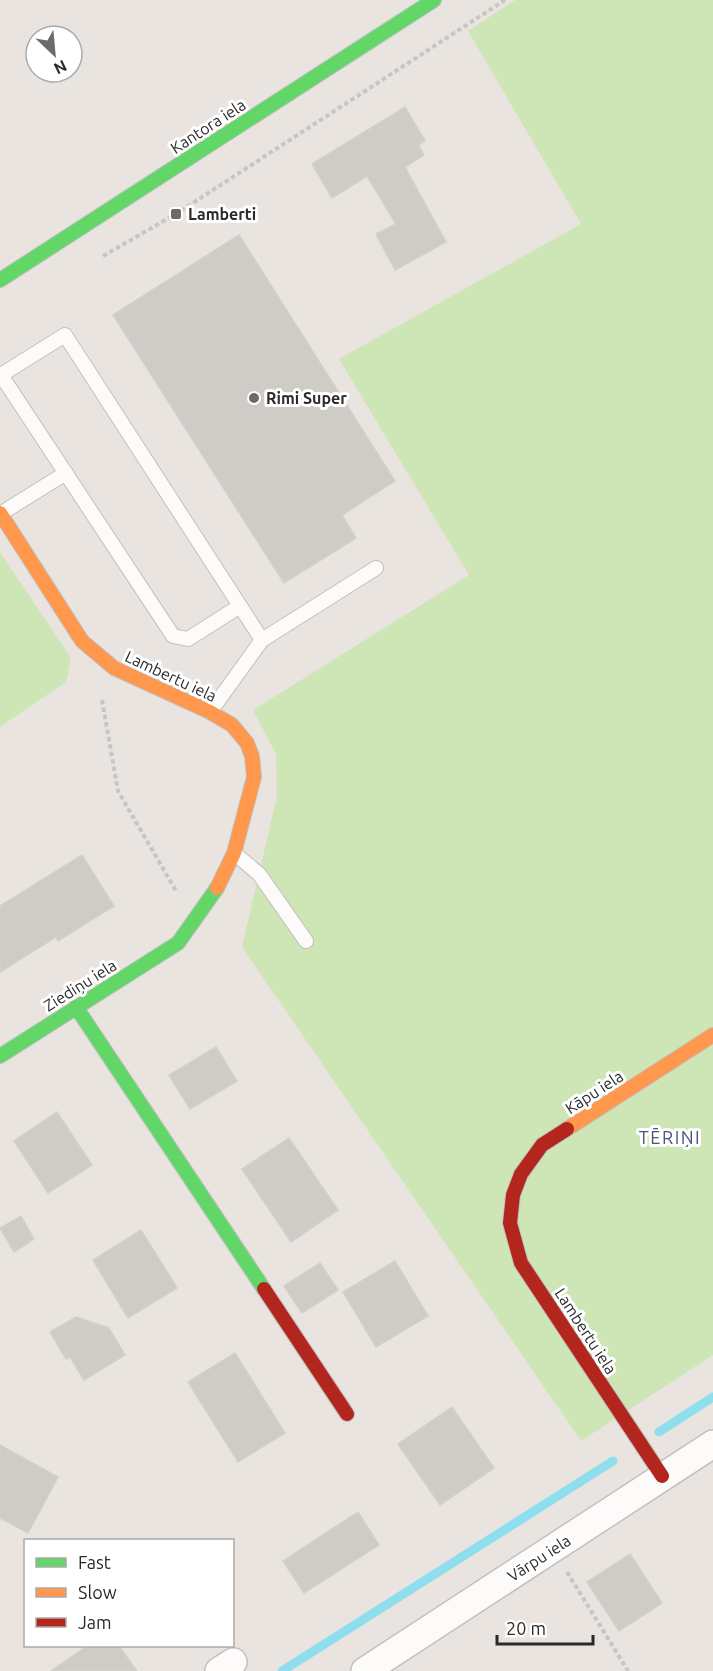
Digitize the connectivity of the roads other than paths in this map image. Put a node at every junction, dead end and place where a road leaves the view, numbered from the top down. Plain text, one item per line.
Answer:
1 (434, 0) edge
2 (0, 280) edge
3 (66, 473) junction
4 (0, 514) edge
5 (376, 568) dead end
6 (240, 606) junction
7 (262, 640) junction
8 (210, 712) junction
9 (234, 854) junction
10 (306, 941) dead end
11 (177, 943) joint
12 (76, 1007) junction
13 (713, 1035) edge
14 (0, 1056) edge
15 (513, 1195) joint
16 (347, 1414) dead end
17 (713, 1444) edge
18 (662, 1476) junction
19 (365, 1671) edge

1 - 2 street, Kantora iela
3 - 4 lane
3 - 6 lane
3 - 6 lane
4 - 8 street, Lambertu iela
5 - 7 lane
6 - 7 lane
7 - 8 lane
8 - 9 street, Lambertu iela
9 - 10 lane
9 - 11 street, Lambertu iela
11 - 12 street, Ziediņu iela
12 - 14 street, Ziediņu iela
12 - 16 street
13 - 15 street, Kāpu iela
15 - 18 street, Lambertu iela
17 - 18 street, Vārpu iela
18 - 19 street, Vārpu iela

